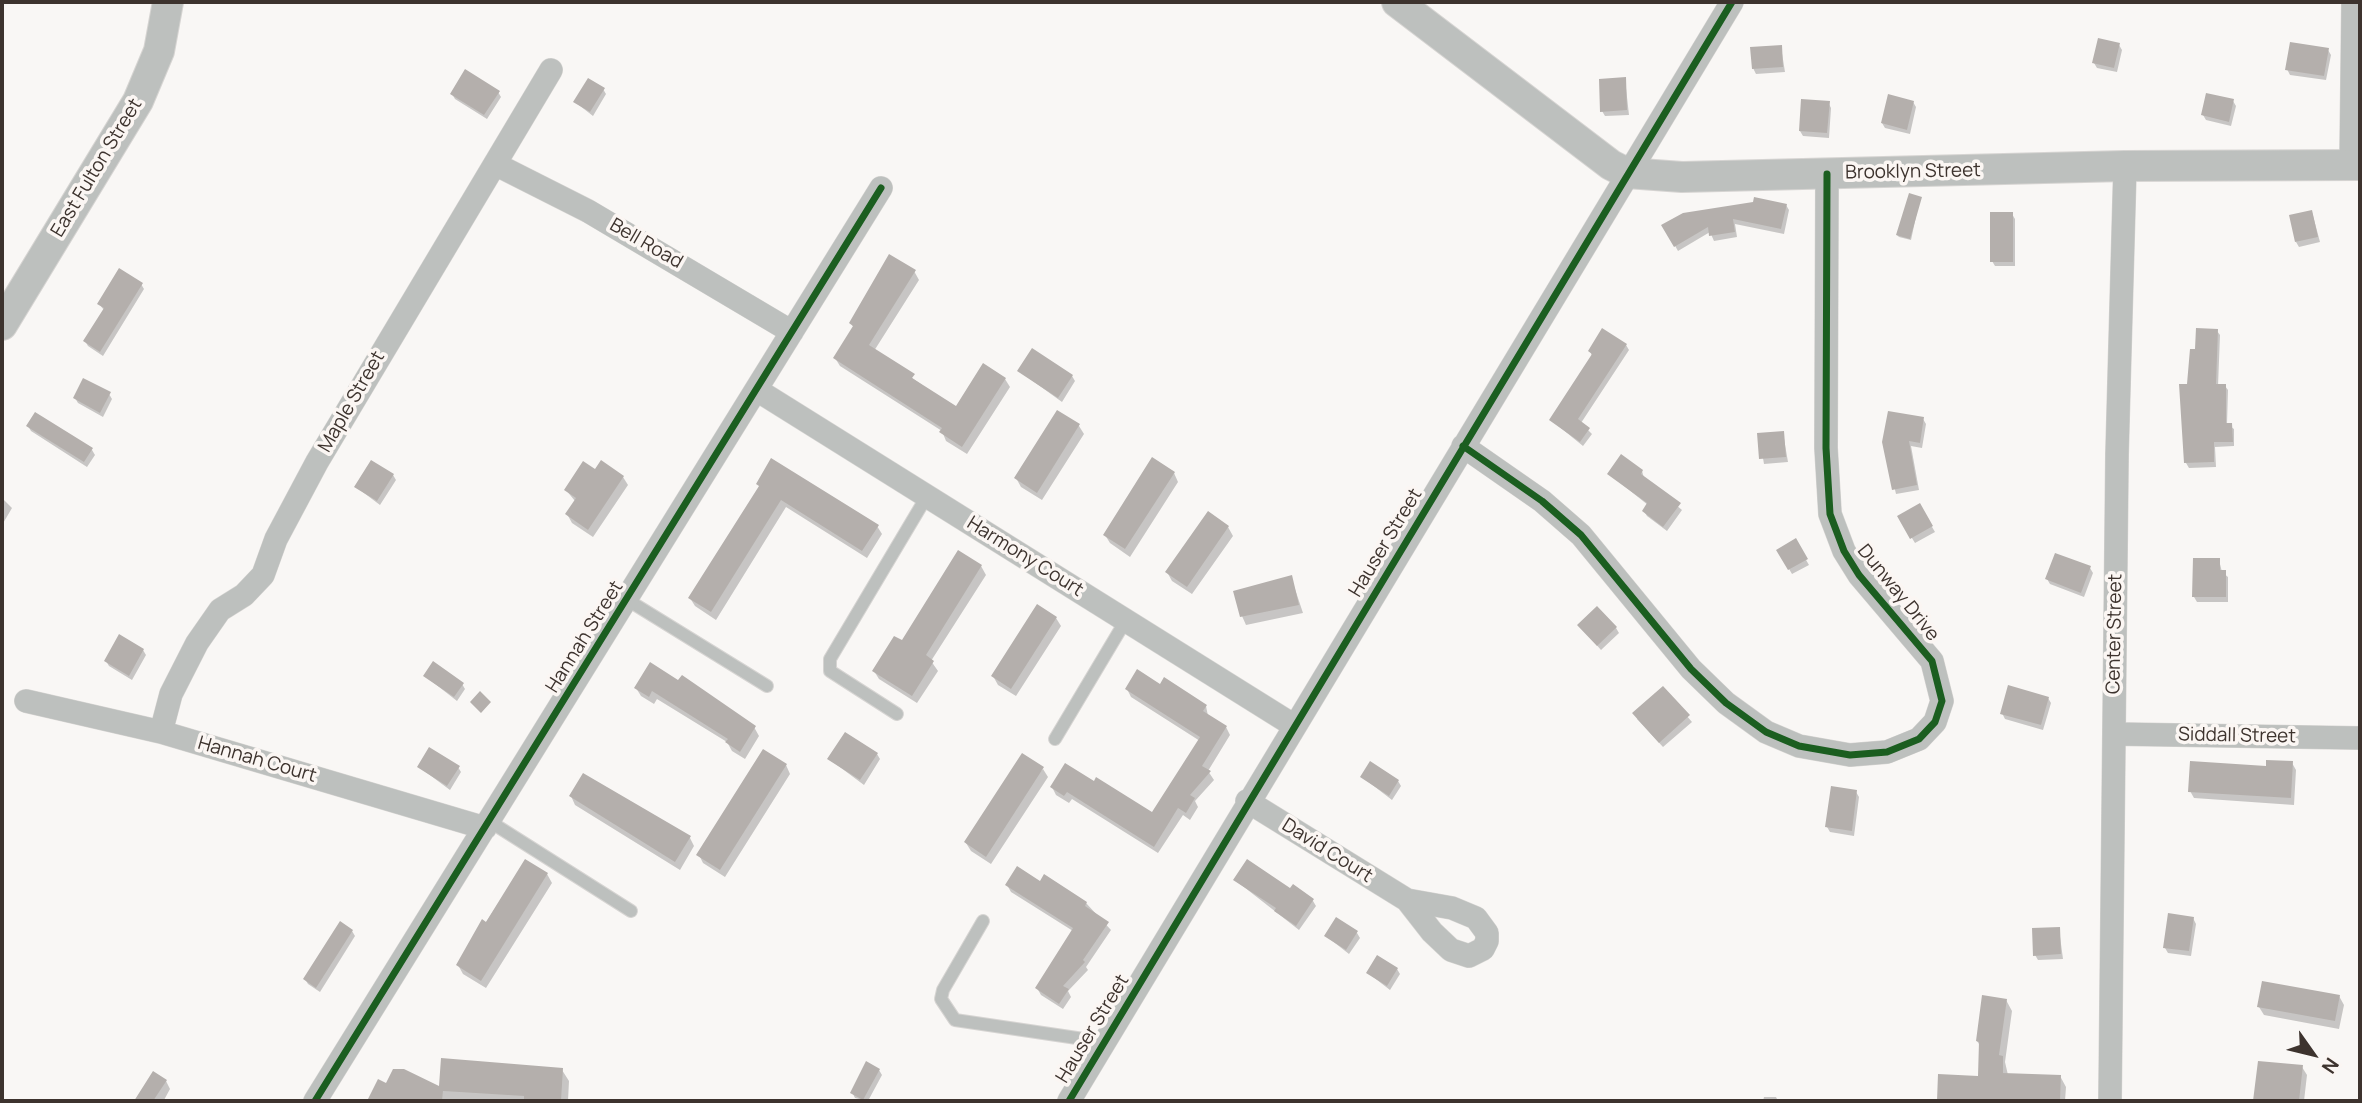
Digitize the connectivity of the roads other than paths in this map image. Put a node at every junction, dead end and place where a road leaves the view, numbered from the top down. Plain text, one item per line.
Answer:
1 (168, 2) edge
2 (1397, 2) edge
3 (1732, 2) edge
4 (2353, 2) edge
5 (551, 70) dead end
6 (495, 163) junction
7 (2356, 165) edge
8 (2125, 166) junction
9 (1627, 173) junction
10 (1827, 174) junction
11 (881, 188) dead end
12 (2, 325) edge
13 (792, 332) junction
14 (757, 390) junction
15 (1463, 446) junction
16 (927, 496) junction
17 (626, 599) junction
18 (1126, 620) junction
19 (767, 686) dead end
20 (26, 701) dead end
21 (897, 714) dead end
22 (1293, 725) junction
23 (162, 732) junction
24 (2114, 734) junction
25 (2360, 738) edge
26 (1055, 739) dead end
27 (1247, 801) junction
28 (487, 824) junction
29 (1407, 900) dead end
30 (631, 911) dead end
31 (983, 921) dead end
32 (1104, 1042) junction
33 (315, 1101) edge
34 (1069, 1101) edge
35 (2110, 1101) edge

1 - 12 street, East Fulton Street
2 - 9 street, Brooklyn Street
3 - 9 street, Hauser Street
4 - 7 street
5 - 6 street, Maple Street
6 - 13 street, Bell Road
6 - 23 street, Maple Street
7 - 8 street, Brooklyn Street
8 - 10 street, Brooklyn Street
8 - 24 street, Center Street
9 - 10 street, Brooklyn Street
9 - 15 street, Hauser Street
10 - 15 street, Dunway Drive
11 - 13 street, Hannah Street
13 - 14 street, Hannah Street
14 - 16 street, Harmony Court
14 - 17 street, Hannah Street
15 - 22 street, Hauser Street
16 - 18 street, Harmony Court
16 - 21 lane
17 - 19 lane
17 - 28 street, Hannah Street
18 - 22 street, Harmony Court
18 - 26 lane
20 - 23 street, Hannah Court
22 - 27 street, Hauser Street
23 - 28 street, Hannah Court
24 - 25 street, Siddall Street
24 - 35 street, Center Street
27 - 29 street, David Court
27 - 32 street, Hauser Street
28 - 30 lane
28 - 33 street, Hannah Street
31 - 32 lane
32 - 34 street, Hauser Street

